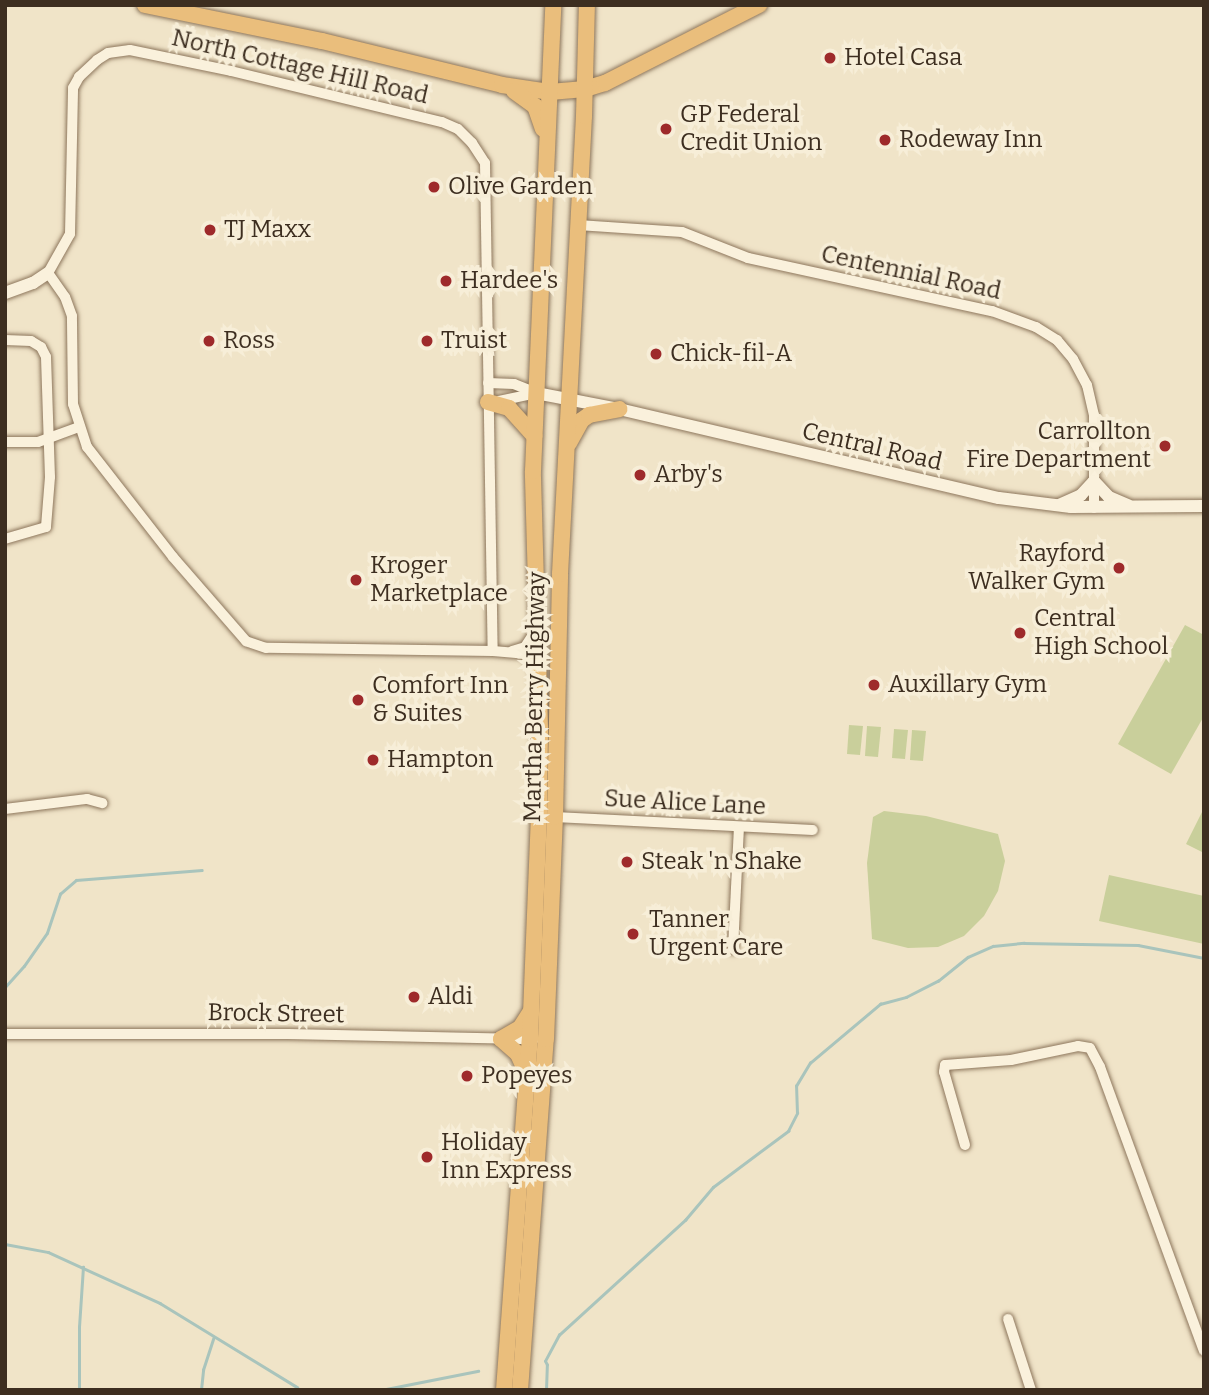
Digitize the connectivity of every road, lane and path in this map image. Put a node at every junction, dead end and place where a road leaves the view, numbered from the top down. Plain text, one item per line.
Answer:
1 (145, 5) edge
2 (553, 5) edge
3 (587, 5) edge
4 (759, 5) edge
5 (502, 85) junction
6 (585, 89) junction
7 (550, 92) junction
8 (547, 142) junction
9 (579, 225) junction
10 (48, 273) junction
11 (5, 293) edge
12 (5, 340) edge
13 (488, 383) junction
14 (536, 393) junction
15 (569, 397) junction
16 (488, 402) junction
17 (619, 409) junction
18 (79, 427) junction
19 (534, 436) junction
20 (50, 438) junction
21 (5, 442) edge
22 (567, 449) junction
23 (1094, 481) junction
24 (1059, 506) junction
25 (1204, 506) edge
26 (1133, 507) junction
27 (1094, 508) junction
28 (5, 539) edge
29 (537, 628) junction
30 (493, 651) junction
31 (512, 651) junction
32 (538, 676) junction
33 (102, 803) dead end
34 (5, 810) edge
35 (547, 816) junction
36 (739, 827) junction
37 (813, 830) dead end
38 (733, 949) dead end
39 (531, 1010) junction
40 (5, 1034) edge
41 (500, 1039) junction
42 (538, 1039) junction
43 (528, 1078) junction
44 (965, 1145) dead end
45 (1008, 1319) dead end
46 (1204, 1351) edge
47 (504, 1390) edge
48 (520, 1390) edge
49 (1031, 1390) edge

1 - 5 highway
2 - 7 highway, Martha Berry Highway
3 - 6 highway, Martha Berry Highway
4 - 6 highway
5 - 7 highway
5 - 8 highway
6 - 7 highway
6 - 9 highway, Martha Berry Highway
7 - 8 highway, Martha Berry Highway
8 - 14 highway, Martha Berry Highway
9 - 15 highway, Martha Berry Highway
9 - 23 street, Centennial Road
10 - 11 street
10 - 13 street, North Cottage Hill Road
10 - 18 street
12 - 20 street
13 - 14 street, Central Road
13 - 16 street, North Cottage Hill Road
14 - 15 street, Central Road
14 - 16 street, Central Road
14 - 19 highway, Martha Berry Highway
15 - 17 street, Central Road
15 - 22 highway, Martha Berry Highway
16 - 19 highway
16 - 30 street, North Cottage Hill Road
17 - 22 highway
17 - 24 street, Central Road
18 - 20 street
18 - 30 street
19 - 29 highway, Martha Berry Highway
20 - 21 street
20 - 28 street
22 - 35 highway, Martha Berry Highway
23 - 24 street
23 - 26 street
23 - 27 street, Centennial Road
24 - 27 street, Central Road
25 - 26 street, Central Road
26 - 27 street, Central Road
29 - 31 street
29 - 32 highway, Martha Berry Highway
30 - 31 street
31 - 32 street
32 - 35 highway, Martha Berry Highway
33 - 34 street
35 - 36 street, Sue Alice Lane
35 - 39 highway, Martha Berry Highway
35 - 42 highway, Martha Berry Highway
36 - 37 street, Sue Alice Lane
36 - 38 street
39 - 41 highway
39 - 42 highway, Martha Berry Highway
40 - 41 street, Brock Street
41 - 42 street, Brock Street
41 - 43 highway
42 - 43 highway, Martha Berry Highway
42 - 48 highway, Martha Berry Highway
43 - 47 highway, Martha Berry Highway
44 - 46 street
45 - 49 street

